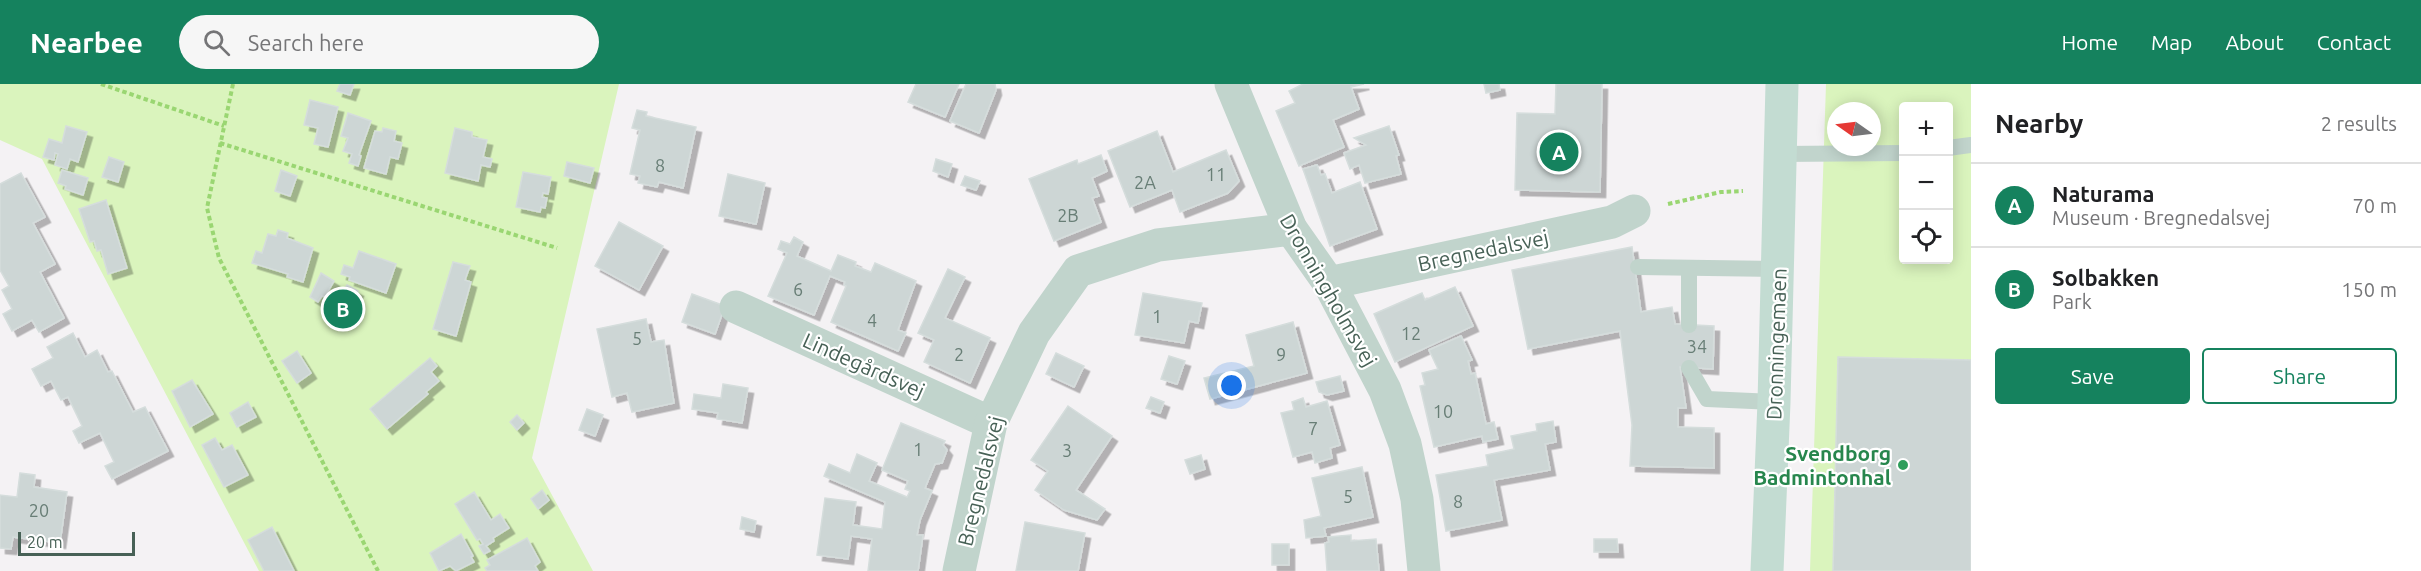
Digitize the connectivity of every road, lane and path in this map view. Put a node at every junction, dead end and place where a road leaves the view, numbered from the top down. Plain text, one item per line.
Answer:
1 (101, 84) edge
2 (233, 84) edge
3 (1231, 84) edge
4 (1782, 84) edge
5 (224, 126) junction
6 (220, 143) junction
7 (1971, 146) edge
8 (1953, 148) edge
9 (1899, 153) edge
10 (1781, 154) junction
11 (1780, 191) junction
12 (1635, 211) joint
13 (1291, 229) junction
14 (557, 248) dead end
15 (1638, 267) dead end
16 (1689, 268) junction
17 (1778, 269) junction
18 (1329, 283) junction
19 (736, 307) dead end
20 (1689, 325) dead end
21 (1689, 368) dead end
22 (1774, 402) junction
23 (991, 423) junction
24 (378, 571) edge
25 (959, 571) edge
26 (1424, 571) edge
27 (1767, 571) edge

1 - 5 path
2 - 5 path
3 - 13 street, Dronningholmsvej
4 - 10 street, Dronningemaen
5 - 6 path
6 - 14 path
6 - 24 path
7 - 8 lane
9 - 10 lane
10 - 11 street, Dronningemaen
11 - 12 path
11 - 17 street, Dronningemaen
12 - 18 street, Bregnedalsvej
13 - 18 street, Dronningholmsvej
13 - 23 street, Bregnedalsvej
15 - 16 lane
16 - 17 lane
16 - 20 lane
17 - 22 street, Dronningemaen
18 - 26 street, Dronningholmsvej
19 - 23 street, Lindegårdsvej
21 - 22 lane
22 - 27 street, Dronningemaen
23 - 25 street, Bregnedalsvej

